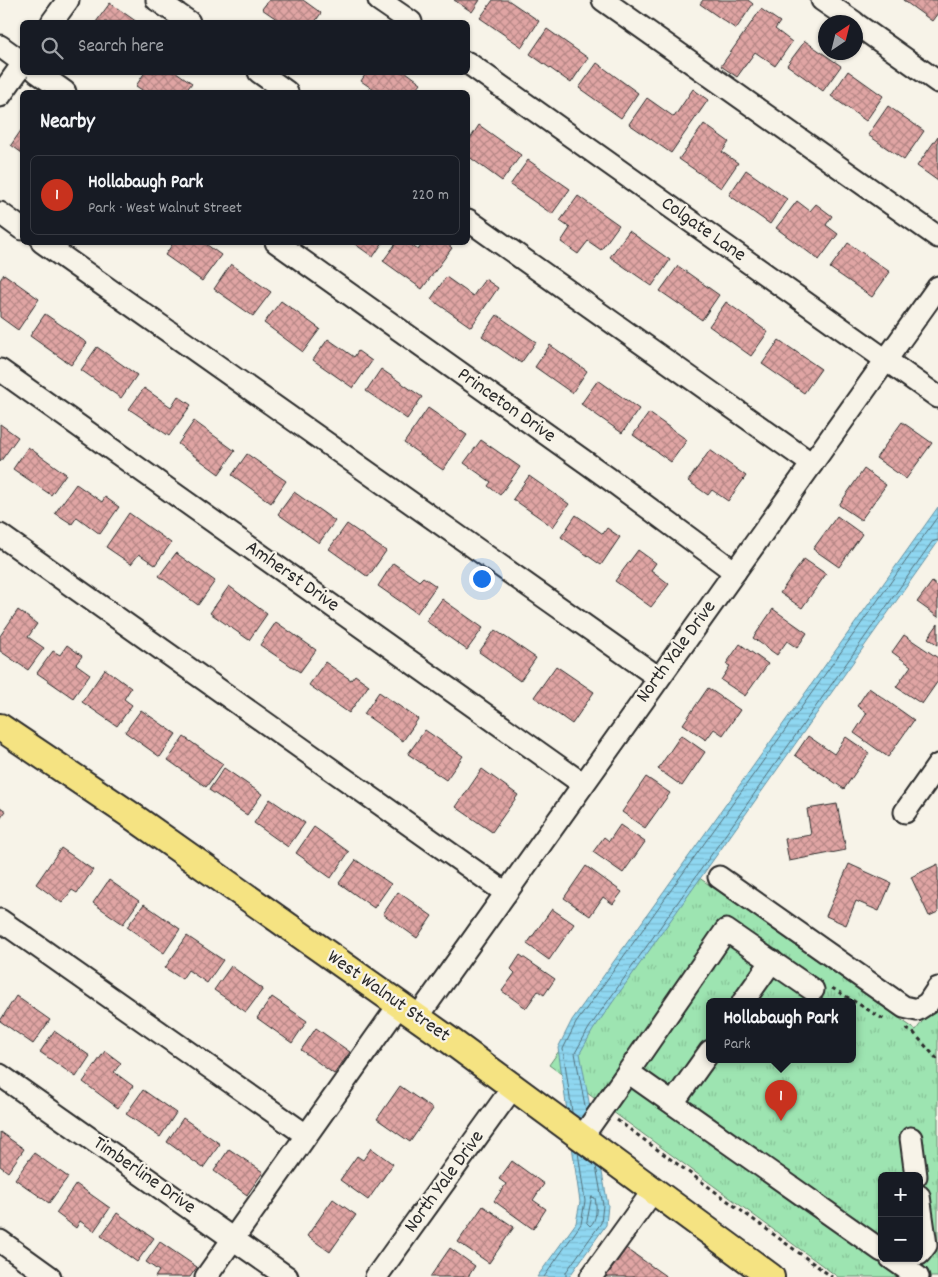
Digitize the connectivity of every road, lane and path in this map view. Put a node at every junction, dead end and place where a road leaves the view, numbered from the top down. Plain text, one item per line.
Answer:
1 (68, 0) edge
2 (157, 0) edge
3 (380, 0) edge
4 (603, 0) edge
5 (822, 0) edge
6 (844, 15) edge
7 (53, 20) edge
8 (186, 20) edge
9 (408, 20) edge
10 (863, 29) edge
11 (0, 46) edge
12 (20, 62) edge
13 (470, 64) edge
14 (20, 67) edge
15 (41, 75) edge
16 (263, 75) edge
17 (938, 82) edge
18 (62, 90) edge
19 (285, 90) edge
20 (0, 96) edge
21 (0, 213) edge
22 (470, 221) edge
23 (20, 228) edge
24 (938, 237) edge
25 (46, 245) edge
26 (280, 245) edge
27 (938, 287) edge
28 (886, 360) junction
29 (0, 370) edge
30 (938, 397) edge
31 (812, 464) junction
32 (0, 535) edge
33 (735, 572) junction
34 (659, 678) junction
35 (0, 727) edge
36 (938, 765) edge
37 (583, 784) junction
38 (905, 812) dead end
39 (719, 877) dead end
40 (506, 893) junction
41 (0, 920) edge
42 (772, 961) junction
43 (819, 987) joint
44 (938, 988) edge
45 (746, 998) edge
46 (841, 998) edge
47 (856, 1005) edge
48 (408, 1011) junction
49 (890, 1022) dead end
50 (898, 1026) dead end
51 (706, 1057) edge
52 (938, 1060) edge
53 (628, 1072) junction
54 (0, 1075) edge
55 (513, 1087) junction
56 (673, 1103) junction
57 (602, 1108) junction
58 (306, 1135) junction
59 (582, 1137) junction
60 (911, 1138) dead end
61 (915, 1172) edge
62 (654, 1191) junction
63 (922, 1217) edge
64 (233, 1239) junction
65 (0, 1241) edge
66 (878, 1248) edge
67 (910, 1263) edge
68 (50, 1277) edge
69 (206, 1277) edge
70 (287, 1277) edge
71 (376, 1277) edge
72 (591, 1277) edge
73 (771, 1277) edge
74 (832, 1277) edge

1 - 7 street
2 - 8 street
3 - 9 street
4 - 24 street
5 - 6 street
10 - 17 street
11 - 12 street
13 - 28 street, Colgate Lane
14 - 20 street
15 - 18 street
16 - 19 street
21 - 23 street
22 - 31 street
25 - 34 street
26 - 33 street, Princeton Drive
27 - 28 street, North Yale Drive
28 - 30 street, Colgate Lane
28 - 31 street, North Yale Drive
29 - 37 street, Amherst Drive
31 - 33 street, North Yale Drive
32 - 40 street
33 - 34 street, North Yale Drive
34 - 37 street, North Yale Drive
35 - 48 main road, West Walnut Street
36 - 38 street
37 - 40 street, North Yale Drive
39 - 44 street
40 - 48 street, North Yale Drive
41 - 58 street
42 - 43 street
42 - 45 street
42 - 53 street
43 - 46 path
47 - 49 path
48 - 55 main road, West Walnut Street
48 - 58 street, North Yale Drive
50 - 52 path
51 - 56 street
53 - 56 street
53 - 57 street
54 - 64 street, Timberline Drive
55 - 59 main road, West Walnut Street
55 - 71 street, North Yale Drive
56 - 66 street
57 - 59 street
57 - 74 path
58 - 64 street, North Yale Drive
59 - 62 main road, West Walnut Street
60 - 61 street
62 - 72 street
62 - 73 main road, West Walnut Street
63 - 67 street
64 - 69 street, North Yale Drive
64 - 70 street, Timberline Drive
65 - 68 street

